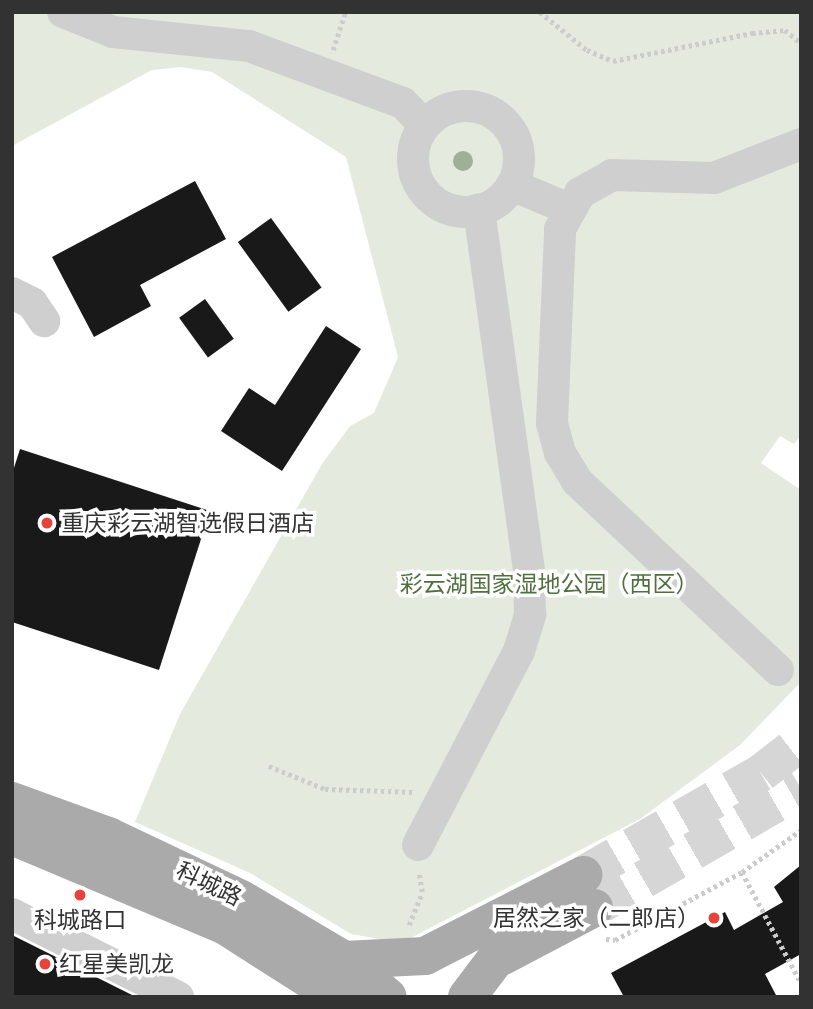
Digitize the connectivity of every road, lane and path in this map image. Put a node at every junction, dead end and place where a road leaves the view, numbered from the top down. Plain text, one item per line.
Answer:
1 (63, 12) edge
2 (345, 12) edge
3 (540, 12) edge
4 (801, 43) edge
5 (325, 74) junction
6 (424, 125) junction
7 (801, 144) edge
8 (512, 185) junction
9 (567, 208) junction
10 (479, 209) junction
11 (12, 293) edge
12 (44, 321) dead end
13 (778, 670) dead end
14 (270, 766) dead end
15 (420, 783) dead end
16 (12, 801) edge
17 (801, 830) edge
18 (12, 836) edge
19 (418, 845) joint
20 (742, 872) junction
21 (593, 907) junction
22 (12, 914) edge
23 (415, 935) dead end
24 (801, 982) edge
25 (324, 983) edge
26 (178, 997) edge
27 (388, 997) edge
28 (467, 997) edge

1 - 5 lane
2 - 5 path
3 - 4 path
5 - 6 lane
6 - 8 lane
6 - 10 lane
7 - 9 lane
8 - 9 lane
8 - 10 lane
9 - 13 lane
10 - 19 lane
11 - 12 lane
14 - 15 path
16 - 25 main road, 科城路
17 - 20 path
18 - 25 main road, 科城路
19 - 23 path
20 - 21 path
20 - 24 path
21 - 25 main road
21 - 28 main road
22 - 26 lane
25 - 27 main road, 科城路

